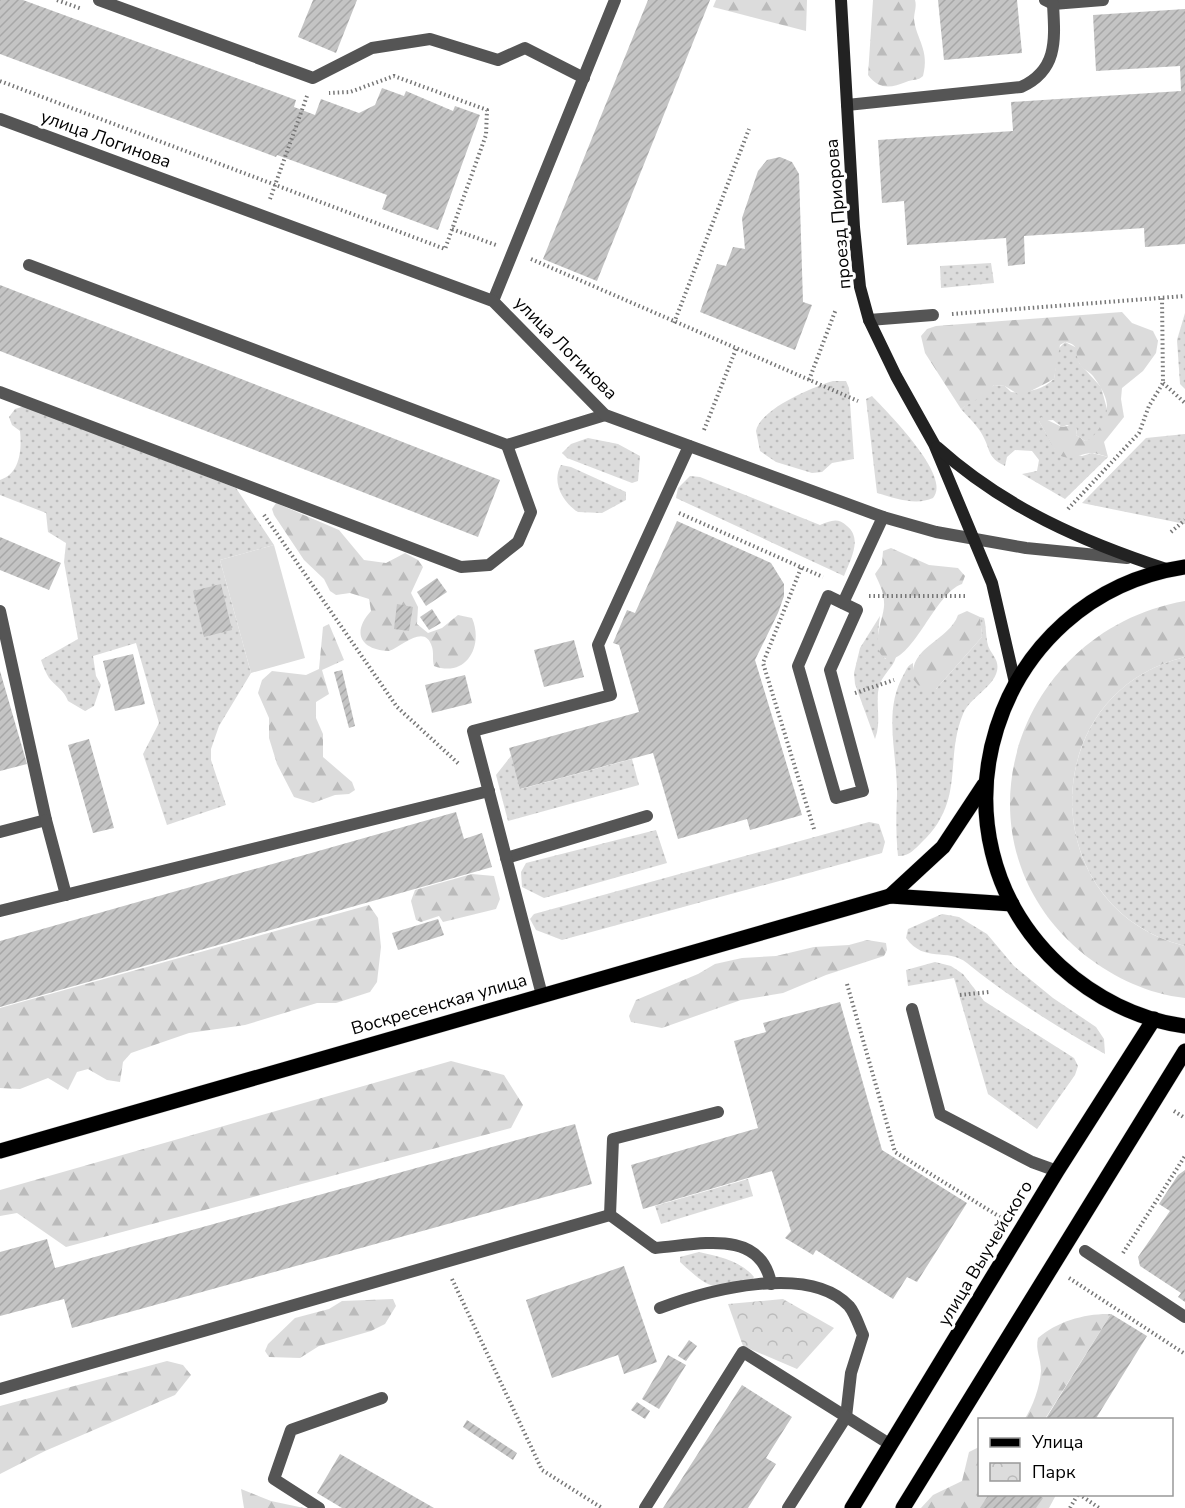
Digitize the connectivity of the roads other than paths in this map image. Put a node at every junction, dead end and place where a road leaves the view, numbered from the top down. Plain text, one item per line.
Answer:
1 (99, 0) edge
2 (615, 0) edge
3 (841, 0) edge
4 (1103, 0) edge
5 (1049, 2) edge
6 (584, 78) junction
7 (847, 105) junction
8 (0, 119) edge
9 (29, 265) dead end
10 (493, 301) junction
11 (933, 315) road end
12 (869, 320) junction
13 (0, 392) edge
14 (605, 415) junction
15 (934, 444) junction
16 (507, 445) junction
17 (693, 447) junction
18 (883, 517) junction
19 (976, 541) junction
20 (1134, 558) junction
21 (1185, 567) edge
22 (1169, 570) junction
23 (843, 603) junction
24 (0, 611) edge
25 (1015, 683) junction
26 (986, 782) junction
27 (489, 791) junction
28 (647, 816) dead end
29 (46, 820) junction
30 (0, 832) edge
31 (506, 858) junction
32 (66, 895) junction
33 (890, 896) junction
34 (1012, 904) junction
35 (0, 911) edge
36 (542, 995) junction
37 (912, 1009) dead end
38 (1154, 1019) junction
39 (1185, 1026) edge
40 (1185, 1052) edge
41 (718, 1112) dead end
42 (0, 1151) edge
43 (1057, 1171) junction
44 (610, 1215) junction
45 (1085, 1251) dead end
46 (771, 1284) junction
47 (660, 1308) dead end
48 (1185, 1317) edge
49 (0, 1389) edge
50 (382, 1398) dead end
51 (846, 1417) junction
52 (891, 1445) junction
53 (319, 1508) edge
54 (645, 1508) edge
55 (788, 1508) edge
56 (852, 1508) edge
57 (903, 1508) edge

1 - 6 street
2 - 6 street
3 - 7 street, проезд Приорова
4 - 5 street
5 - 7 street
6 - 10 street
7 - 12 street, проезд Приорова
8 - 10 street, улица Логинова
9 - 16 street
10 - 14 street, улица Логинова
11 - 12 street
12 - 15 street, проезд Приорова
13 - 16 street
14 - 16 street
14 - 17 street, улица Логинова
15 - 19 street
15 - 20 street
17 - 18 street, улица Логинова
17 - 27 street
18 - 19 street, улица Логинова
18 - 23 street
19 - 20 street, улица Логинова
19 - 25 street
20 - 22 street
21 - 22 main road
22 - 25 main road
23 - 23 street
24 - 29 street
25 - 26 main road
26 - 33 main road, Воскресенская улица
26 - 34 main road
27 - 31 street
27 - 32 street
28 - 31 street
29 - 30 street
29 - 32 street
31 - 36 street
32 - 35 street
33 - 34 main road, Воскресенская улица
33 - 36 main road, Воскресенская улица
34 - 38 main road
36 - 42 main road, Воскресенская улица
37 - 43 street
38 - 39 main road
38 - 43 main road, улица Выучейского
40 - 57 main road
41 - 44 street
43 - 52 main road, улица Выучейского
44 - 46 street
44 - 49 street
45 - 48 street
46 - 47 street
46 - 51 street
50 - 53 street
51 - 52 street
51 - 54 street
51 - 55 street
52 - 56 main road, улица Выучейского

